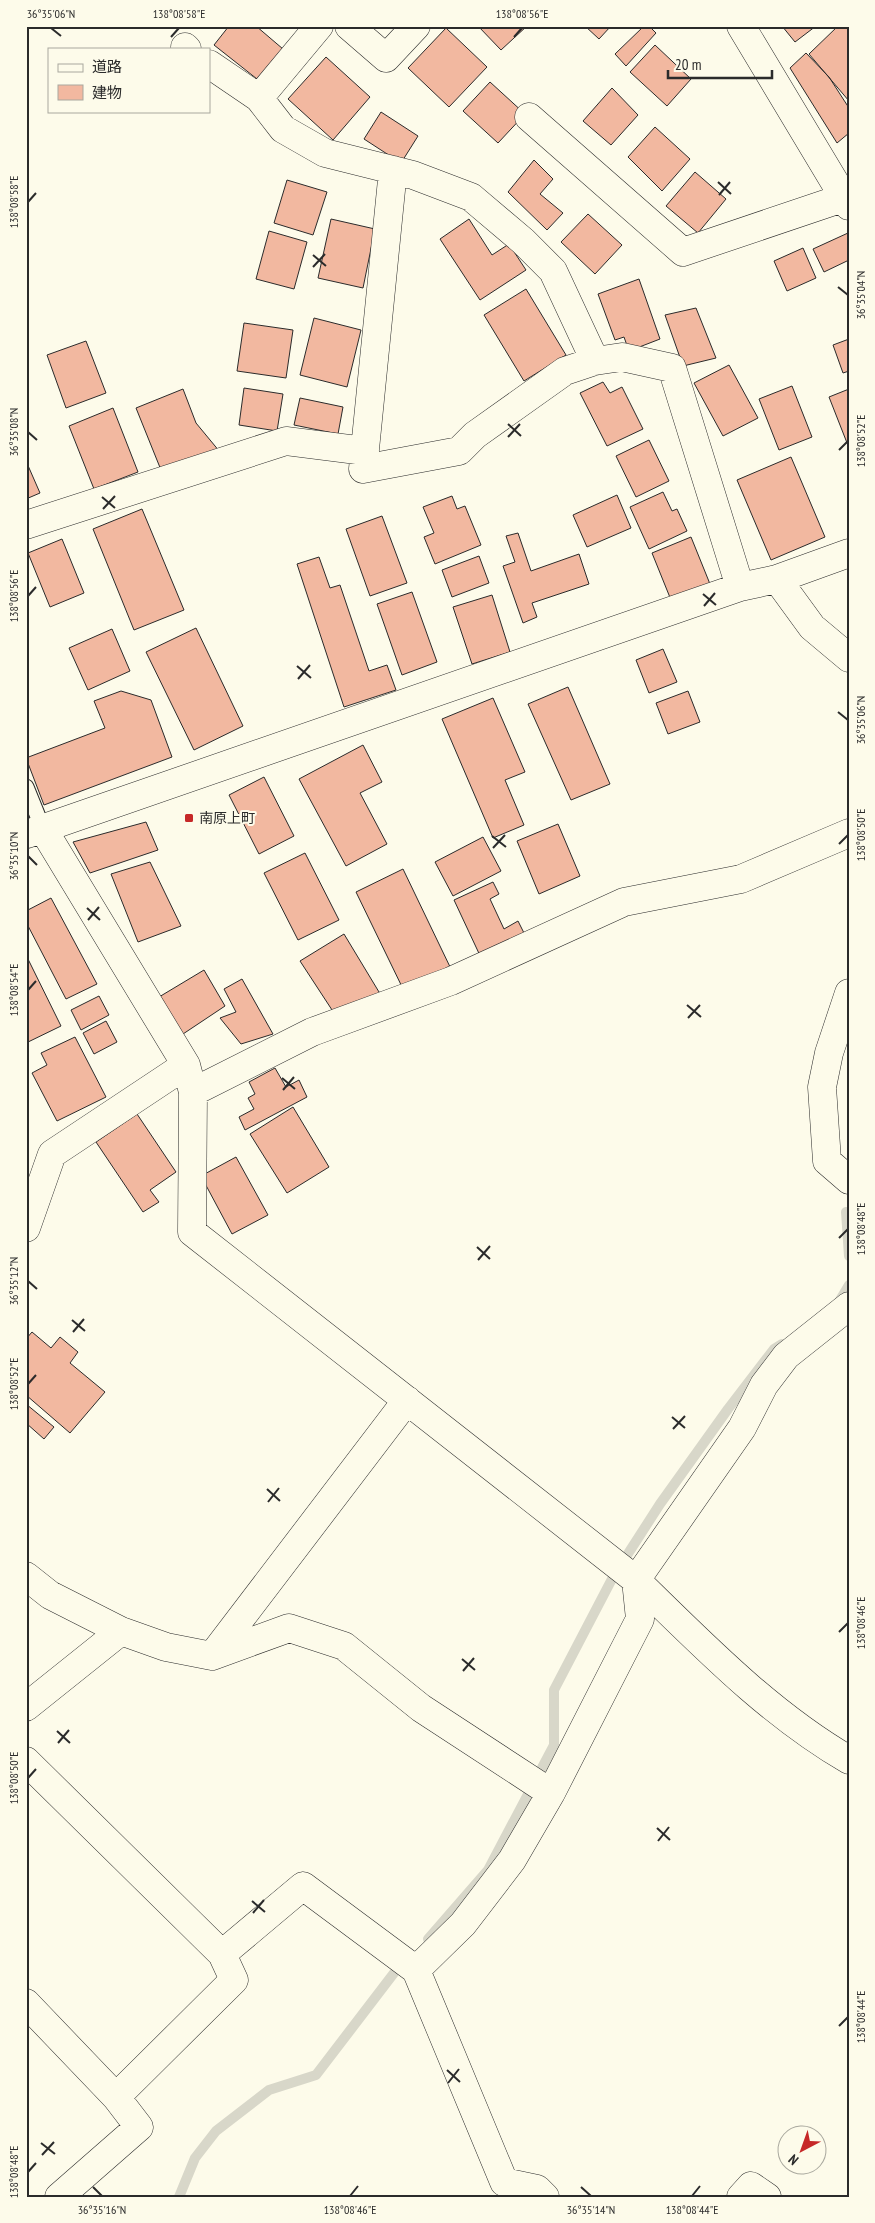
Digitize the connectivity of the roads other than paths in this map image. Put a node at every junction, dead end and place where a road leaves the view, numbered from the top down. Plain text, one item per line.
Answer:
1 (319, 26) edge
2 (349, 26) edge
3 (416, 26) edge
4 (741, 26) edge
5 (210, 65) edge
6 (259, 98) junction
7 (529, 117) dead end
8 (394, 170) junction
9 (846, 202) edge
10 (595, 361) junction
11 (365, 451) junction
12 (26, 525) edge
13 (849, 553) edge
14 (777, 579) junction
15 (740, 587) junction
16 (849, 658) edge
17 (26, 787) edge
18 (35, 832) edge
19 (849, 833) edge
20 (849, 993) edge
21 (186, 1065) junction
22 (193, 1092) junction
23 (849, 1180) edge
24 (26, 1228) edge
25 (849, 1306) edge
26 (407, 1400) junction
27 (623, 1570) junction
28 (26, 1576) edge
29 (121, 1631) junction
30 (212, 1656) junction
31 (26, 1707) edge
32 (849, 1760) edge
33 (26, 1761) edge
34 (540, 1786) junction
35 (222, 1954) junction
36 (416, 1970) junction
37 (26, 2004) edge
38 (116, 2098) junction
39 (495, 2189) edge
40 (59, 2197) edge
41 (544, 2197) edge
42 (741, 2197) edge
43 (767, 2197) edge

1 - 6 street
2 - 3 street
4 - 9 street
5 - 6 street
6 - 8 street
7 - 9 street
8 - 10 street
8 - 11 street
10 - 11 street
10 - 15 street
11 - 12 street
13 - 14 street
14 - 15 street
14 - 16 street
15 - 18 street
17 - 18 lane
18 - 21 street
19 - 22 street
20 - 23 street
21 - 22 street
21 - 24 street
22 - 26 street
25 - 27 street
26 - 27 street
26 - 30 street
27 - 32 street
27 - 34 street
28 - 29 street
29 - 30 street
29 - 31 street
30 - 34 street
33 - 35 street
34 - 36 street
35 - 36 street
35 - 38 street
36 - 39 street
37 - 38 street
38 - 40 street
39 - 41 street
42 - 43 street

